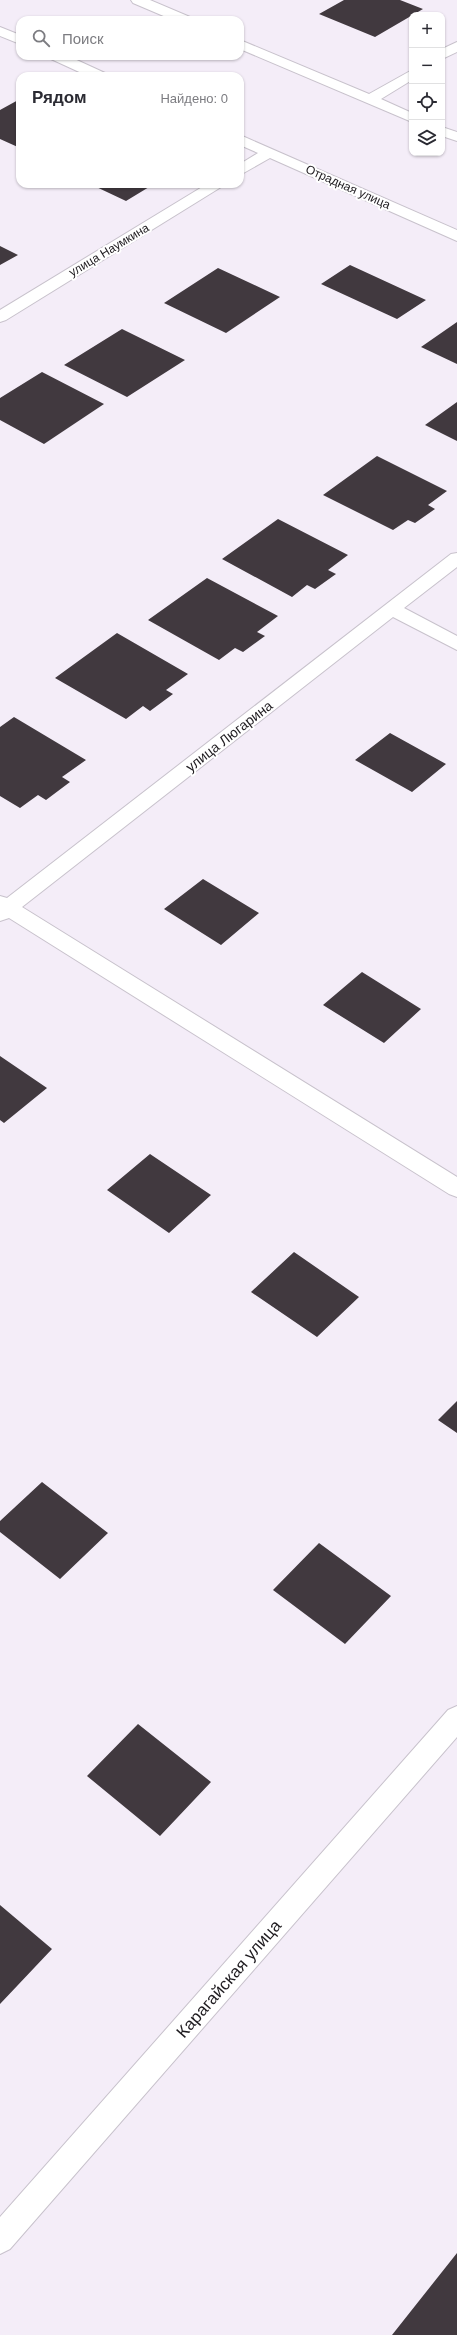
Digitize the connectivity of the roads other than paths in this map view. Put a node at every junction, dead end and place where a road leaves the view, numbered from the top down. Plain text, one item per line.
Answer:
1 (138, 0) edge
2 (175, 16) edge
3 (0, 31) edge
4 (16, 38) edge
5 (244, 46) edge
6 (457, 46) edge
7 (445, 53) edge
8 (65, 60) edge
9 (91, 72) edge
10 (409, 76) edge
11 (370, 100) junction
12 (409, 117) edge
13 (445, 132) edge
14 (457, 137) edge
15 (244, 141) edge
16 (270, 152) junction
17 (244, 168) edge
18 (211, 188) edge
19 (457, 236) edge
20 (0, 317) edge
21 (457, 558) edge
22 (392, 609) junction
23 (457, 644) edge
24 (3, 908) edge
25 (457, 1188) edge
26 (457, 1718) edge
27 (0, 2239) edge

1 - 2 street
3 - 4 street
5 - 11 street
6 - 7 street
8 - 9 street
10 - 11 street
11 - 12 street
13 - 14 street
15 - 16 street, Отрадная улица
16 - 17 street
16 - 19 street, Отрадная улица
18 - 20 street, улица Наумкина
21 - 22 street, улица Люгарина
22 - 23 street
22 - 24 street, улица Люгарина
24 - 25 street
26 - 27 street, Карагайская улица

